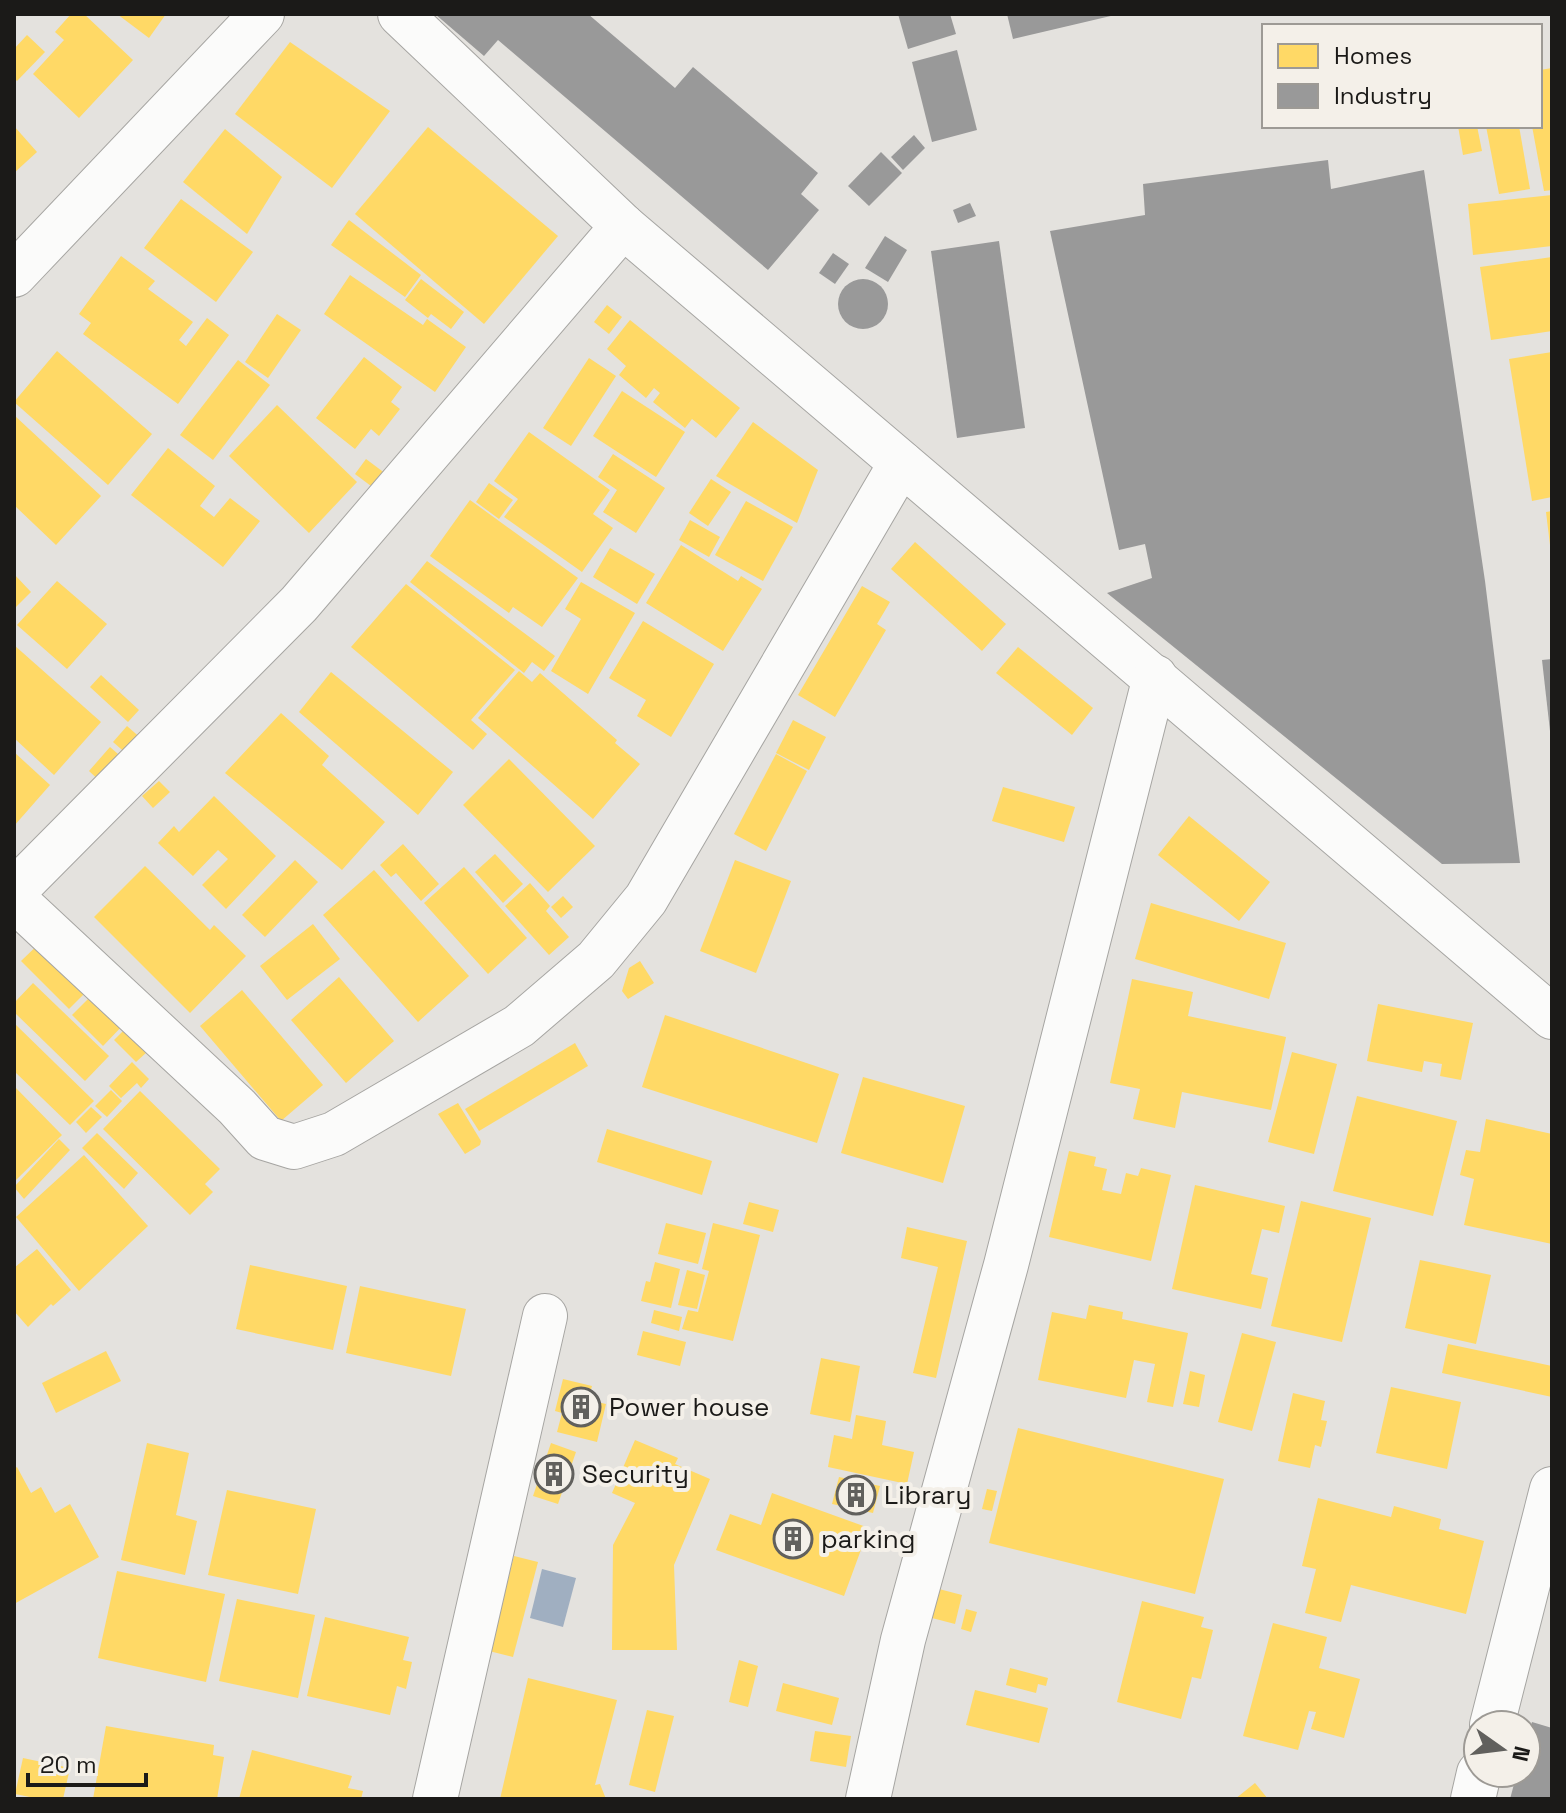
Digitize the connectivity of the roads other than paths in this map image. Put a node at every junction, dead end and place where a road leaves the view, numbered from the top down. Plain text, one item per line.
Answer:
1 (262, 14) edge
2 (400, 14) edge
3 (623, 226) junction
4 (14, 275) edge
5 (901, 463) junction
6 (1155, 677) junction
7 (14, 891) edge
8 (14, 899) edge
9 (1552, 1017) edge
10 (545, 1316) dead end
11 (1552, 1489) edge
12 (1496, 1709) edge
13 (435, 1799) edge
14 (868, 1799) edge

1 - 4 street
2 - 3 street
3 - 5 street
3 - 7 street
5 - 6 street
5 - 8 street
6 - 9 street
6 - 14 street
10 - 13 street
11 - 12 street

